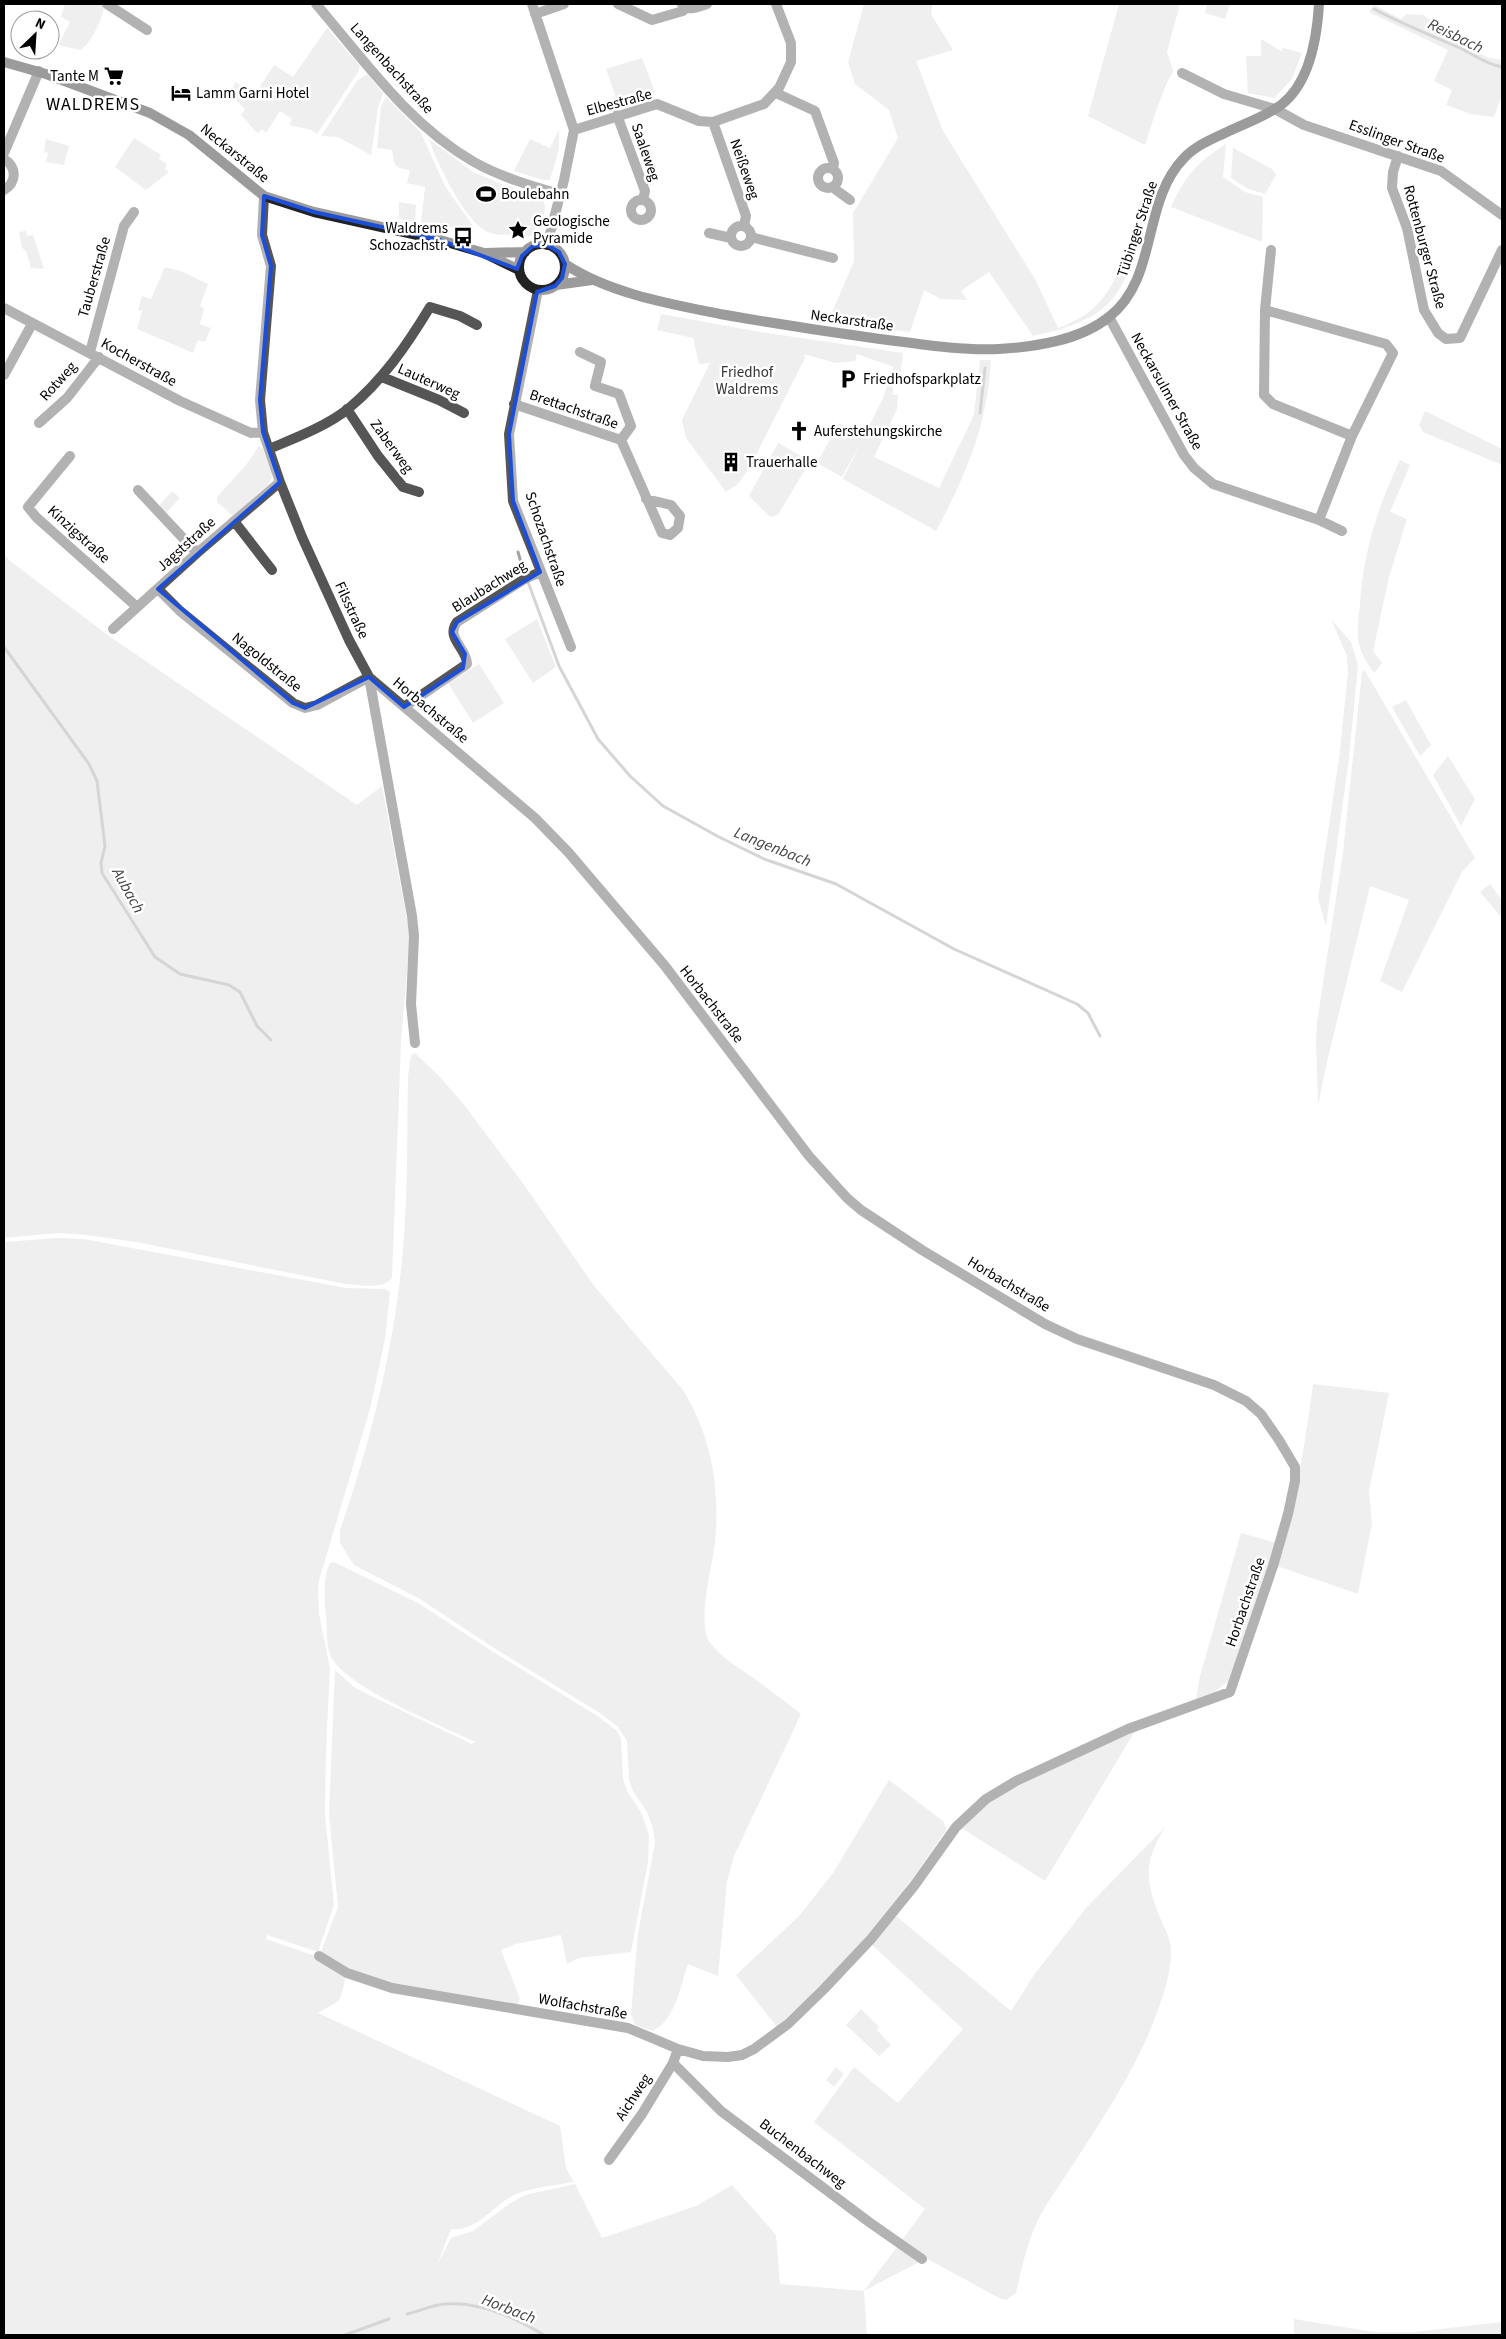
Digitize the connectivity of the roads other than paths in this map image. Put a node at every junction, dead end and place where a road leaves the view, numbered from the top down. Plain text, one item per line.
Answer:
1 (107, 4) edge
2 (316, 4) edge
3 (564, 4) edge
4 (618, 4) edge
5 (707, 4) edge
6 (776, 4) edge
7 (1319, 4) edge
8 (683, 6) edge
9 (533, 9) edge
10 (147, 30) dead end
11 (4, 62) edge
12 (39, 71) junction
13 (1182, 73) dead end
14 (776, 93) junction
15 (1275, 109) junction
16 (617, 115) junction
17 (713, 122) junction
18 (574, 130) junction
19 (4, 153) edge
20 (1398, 156) junction
21 (4, 159) edge
22 (833, 169) junction
23 (832, 187) junction
24 (4, 190) edge
25 (560, 194) junction
26 (264, 196) junction
27 (643, 200) junction
28 (850, 200) dead end
29 (134, 212) dead end
30 (1502, 215) edge
31 (744, 226) junction
32 (709, 233) dead end
33 (752, 237) junction
34 (731, 238) junction
35 (547, 245) junction
36 (1271, 250) dead end
37 (1502, 250) edge
38 (525, 252) junction
39 (484, 254) junction
40 (833, 258) dead end
41 (565, 264) junction
42 (519, 270) junction
43 (592, 280) junction
44 (556, 285) junction
45 (538, 290) junction
46 (4, 308) edge
47 (1265, 310) junction
48 (1109, 318) junction
49 (32, 324) junction
50 (477, 325) dead end
51 (580, 352) dead end
52 (94, 355) junction
53 (4, 375) edge
54 (382, 377) junction
55 (514, 404) junction
56 (347, 409) junction
57 (464, 413) dead end
58 (39, 423) dead end
59 (263, 432) junction
60 (1352, 436) junction
61 (621, 440) junction
62 (269, 449) junction
63 (70, 456) dead end
64 (280, 482) junction
65 (138, 490) dead end
66 (419, 492) dead end
67 (646, 499) dead end
68 (1319, 520) junction
69 (234, 521) junction
70 (1342, 531) dead end
71 (197, 552) junction
72 (272, 570) dead end
73 (540, 572) junction
74 (158, 590) junction
75 (137, 607) junction
76 (113, 629) dead end
77 (571, 647) dead end
78 (369, 678) junction
79 (404, 707) junction
80 (415, 1043) dead end
81 (956, 1827) joint
82 (318, 1956) dead end
83 (678, 2049) junction
84 (673, 2063) junction
85 (608, 2160) dead end
86 (922, 2259) dead end

1 - 10 street
2 - 25 street, Langenbachstraße
3 - 9 street
4 - 8 street
5 - 8 street
6 - 14 street, Elbestraße
7 - 15 street, Tübinger Straße
9 - 18 street, Elbestraße
11 - 12 street, Neckarstraße
12 - 19 street
12 - 26 street, Neckarstraße
13 - 15 street, Esslinger Straße
14 - 17 street, Elbestraße
14 - 22 street
15 - 20 street, Esslinger Straße
15 - 48 street, Tübinger Straße
16 - 17 street, Elbestraße
16 - 18 street, Elbestraße
16 - 27 street, Saaleweg
17 - 31 street, Neißeweg
18 - 25 street, Elbestraße
20 - 30 street, Esslinger Straße
20 - 37 street, Rottenburger Straße
21 - 24 street
22 - 23 street
22 - 23 street
23 - 28 street
25 - 35 street, Elbestraße
26 - 39 street, Neckarstraße
26 - 59 street, Filsstraße
27 - 27 street, Saaleweg
29 - 52 street, Tauberstraße
31 - 33 street, Neißeweg
31 - 34 street
32 - 34 street
33 - 34 street
33 - 40 street
35 - 38 street
35 - 41 street
36 - 47 street
38 - 39 street, Neckarstraße
38 - 42 street
39 - 42 street, Neckarstraße
41 - 43 street, Neckarstraße
41 - 44 street
42 - 45 street
43 - 44 street, Neckarstraße
43 - 48 street, Neckarstraße
44 - 45 street
45 - 55 street, Schozachstraße
46 - 49 street, Kocherstraße
47 - 60 street
47 - 60 street
48 - 68 street, Neckarsulmer Straße
49 - 52 street, Kocherstraße
49 - 53 street
50 - 54 street
51 - 61 street
52 - 58 street, Rotweg
52 - 59 street, Kocherstraße
54 - 56 street
54 - 57 street, Lauterweg
55 - 61 street, Brettachstraße
55 - 73 street, Schozachstraße
56 - 62 street
56 - 66 street, Zaberweg
59 - 62 street, Filsstraße
60 - 68 street
61 - 67 street, Brettachstraße
62 - 64 street, Filsstraße
63 - 75 street, Kinzigstraße
64 - 69 street, Jagststraße
64 - 78 street, Filsstraße
65 - 71 street
68 - 70 street, Neckarsulmer Straße
69 - 71 street, Jagststraße
69 - 72 street
71 - 74 street, Jagststraße
73 - 77 street, Schozachstraße
73 - 79 street, Blaubachweg
74 - 75 street, Jagststraße
74 - 78 street, Nagoldstraße
75 - 76 street, Jagststraße
78 - 79 street, Horbachstraße
78 - 80 street, Filsstraße
79 - 81 street, Horbachstraße
81 - 83 street, Wolfachstraße
82 - 83 street, Wolfachstraße
83 - 84 street, Aichweg
84 - 85 street, Aichweg
84 - 86 street, Buchenbachweg

